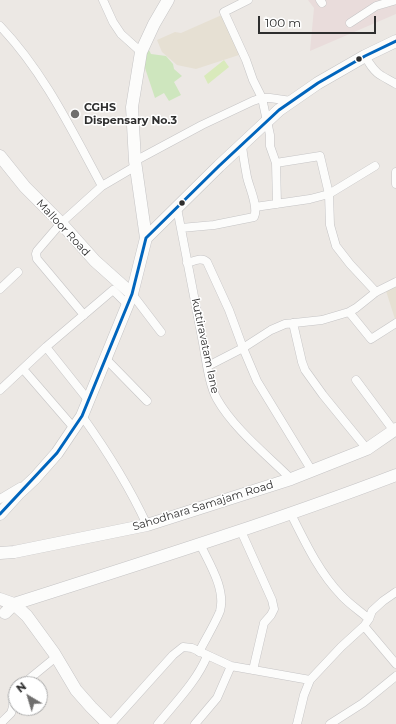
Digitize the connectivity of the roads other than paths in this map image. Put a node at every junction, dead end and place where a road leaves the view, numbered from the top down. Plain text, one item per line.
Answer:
1 (104, 0) edge
2 (168, 0) edge
3 (248, 0) edge
4 (396, 0) edge
5 (350, 23) dead end
6 (0, 26) edge
7 (396, 40) edge
8 (141, 52) junction
9 (365, 56) junction
10 (396, 84) edge
11 (262, 98) junction
12 (291, 101) junction
13 (267, 120) junction
14 (242, 145) junction
15 (2, 162) edge
16 (276, 163) junction
17 (135, 164) junction
18 (375, 166) dead end
19 (396, 172) edge
20 (396, 184) edge
21 (102, 186) junction
22 (329, 194) junction
23 (277, 204) junction
24 (255, 207) junction
25 (177, 208) junction
26 (61, 223) junction
27 (181, 228) junction
28 (146, 238) junction
29 (187, 263) junction
30 (18, 272) dead end
31 (396, 282) edge
32 (0, 289) edge
33 (376, 292) junction
34 (129, 299) junction
35 (349, 312) junction
36 (84, 315) junction
37 (293, 323) junction
38 (396, 323) edge
39 (161, 332) dead end
40 (46, 347) junction
41 (242, 348) junction
42 (105, 358) junction
43 (208, 366) junction
44 (23, 369) junction
45 (356, 380) dead end
46 (0, 390) edge
47 (88, 401) junction
48 (147, 402) dead end
49 (82, 416) junction
50 (74, 428) junction
51 (395, 430) edge
52 (367, 449) junction
53 (312, 471) junction
54 (396, 475) edge
55 (36, 478) junction
56 (292, 479) junction
57 (0, 499) edge
58 (0, 514) edge
59 (290, 514) junction
60 (147, 525) junction
61 (241, 531) junction
62 (200, 544) junction
63 (0, 553) edge
64 (396, 592) edge
65 (0, 599) edge
66 (14, 604) junction
67 (2, 612) edge
68 (27, 616) junction
69 (366, 623) junction
70 (199, 652) junction
71 (207, 656) junction
72 (56, 657) junction
73 (396, 664) edge
74 (231, 666) junction
75 (253, 670) junction
76 (33, 676) edge
77 (396, 676) edge
78 (310, 680) junction
79 (8, 716) edge
80 (0, 724) edge
81 (110, 724) edge
82 (158, 724) edge
83 (195, 724) edge
84 (297, 724) edge
85 (330, 724) edge

1 - 8 street
2 - 8 street
3 - 11 street
4 - 5 street
6 - 21 street
7 - 9 street
8 - 17 street
9 - 10 street
9 - 12 street
11 - 12 street
11 - 13 street
11 - 17 street
12 - 13 street
13 - 14 street
13 - 16 street
14 - 24 street
14 - 25 street
15 - 26 street, Malloor Road
16 - 22 street
16 - 23 street
17 - 21 street
17 - 28 street
18 - 22 street
19 - 20 street
21 - 26 street
22 - 23 street
22 - 33 street
23 - 24 street
24 - 27 street
25 - 27 street, kuttiravatam lane
25 - 28 street
26 - 34 street, Malloor Road
26 - 36 street
27 - 29 street, kuttiravatam lane
28 - 34 street
29 - 41 street
29 - 43 street, kuttiravatam lane
30 - 32 street
31 - 33 street
33 - 35 street
34 - 36 street
34 - 39 street
34 - 42 street
35 - 37 street
35 - 38 street
36 - 40 street
37 - 41 street
37 - 52 street
40 - 44 street
40 - 47 street
41 - 43 street
41 - 53 street
42 - 47 street
42 - 48 street
43 - 56 street, kuttiravatam lane
44 - 46 street
44 - 50 street
45 - 51 street
47 - 49 street
49 - 50 street
49 - 60 street
50 - 55 street
51 - 52 street, Sahodhara Samajam Road
52 - 53 street, Sahodhara Samajam Road
53 - 56 street, Sahodhara Samajam Road
54 - 59 street
55 - 57 street
55 - 58 street
56 - 60 street, Sahodhara Samajam Road
59 - 61 street
59 - 69 street
60 - 63 street, Sahodhara Samajam Road
61 - 62 street
61 - 75 street
62 - 66 street
62 - 70 street
64 - 69 street
65 - 66 street
66 - 67 street
66 - 68 street
67 - 68 street
68 - 72 street
69 - 73 street
69 - 78 street
70 - 71 street
70 - 81 street
71 - 74 street
71 - 82 street
72 - 76 street
72 - 81 street
74 - 75 street
74 - 83 street
75 - 78 street
77 - 85 street
78 - 84 street
79 - 80 street

